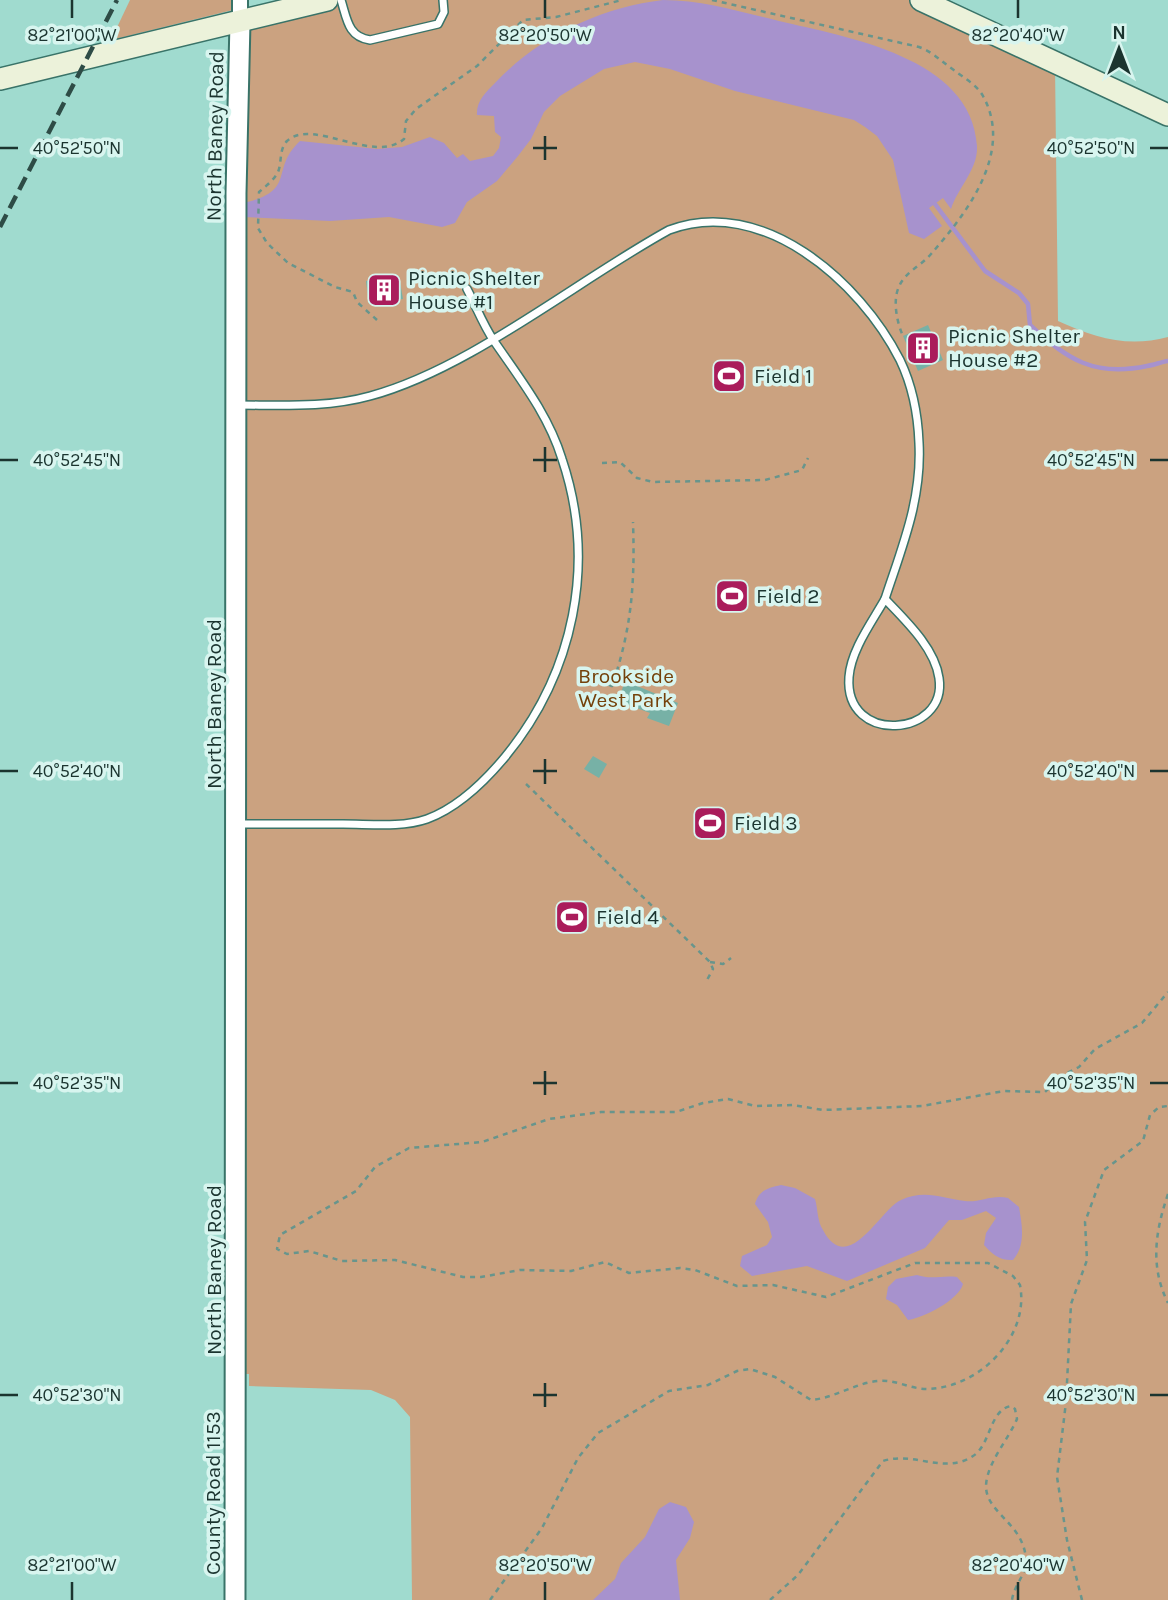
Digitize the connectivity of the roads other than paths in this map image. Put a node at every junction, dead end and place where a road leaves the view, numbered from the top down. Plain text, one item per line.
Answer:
1 (240, 0) edge
2 (327, 0) edge
3 (341, 0) edge
4 (443, 0) edge
5 (921, 0) edge
6 (240, 22) junction
7 (0, 79) edge
8 (1168, 115) edge
9 (467, 289) dead end
10 (492, 338) junction
11 (236, 405) junction
12 (885, 599) junction
13 (237, 824) junction
14 (236, 1385) joint
15 (235, 1600) edge

1 - 6 street
2 - 6 main road
3 - 4 lane
5 - 8 main road
6 - 7 main road
6 - 11 street, North Baney Road
9 - 10 lane
10 - 11 lane
10 - 12 lane
10 - 13 lane
11 - 13 street, North Baney Road
12 - 12 lane
13 - 14 street, North Baney Road
14 - 15 street, County Road 1153

